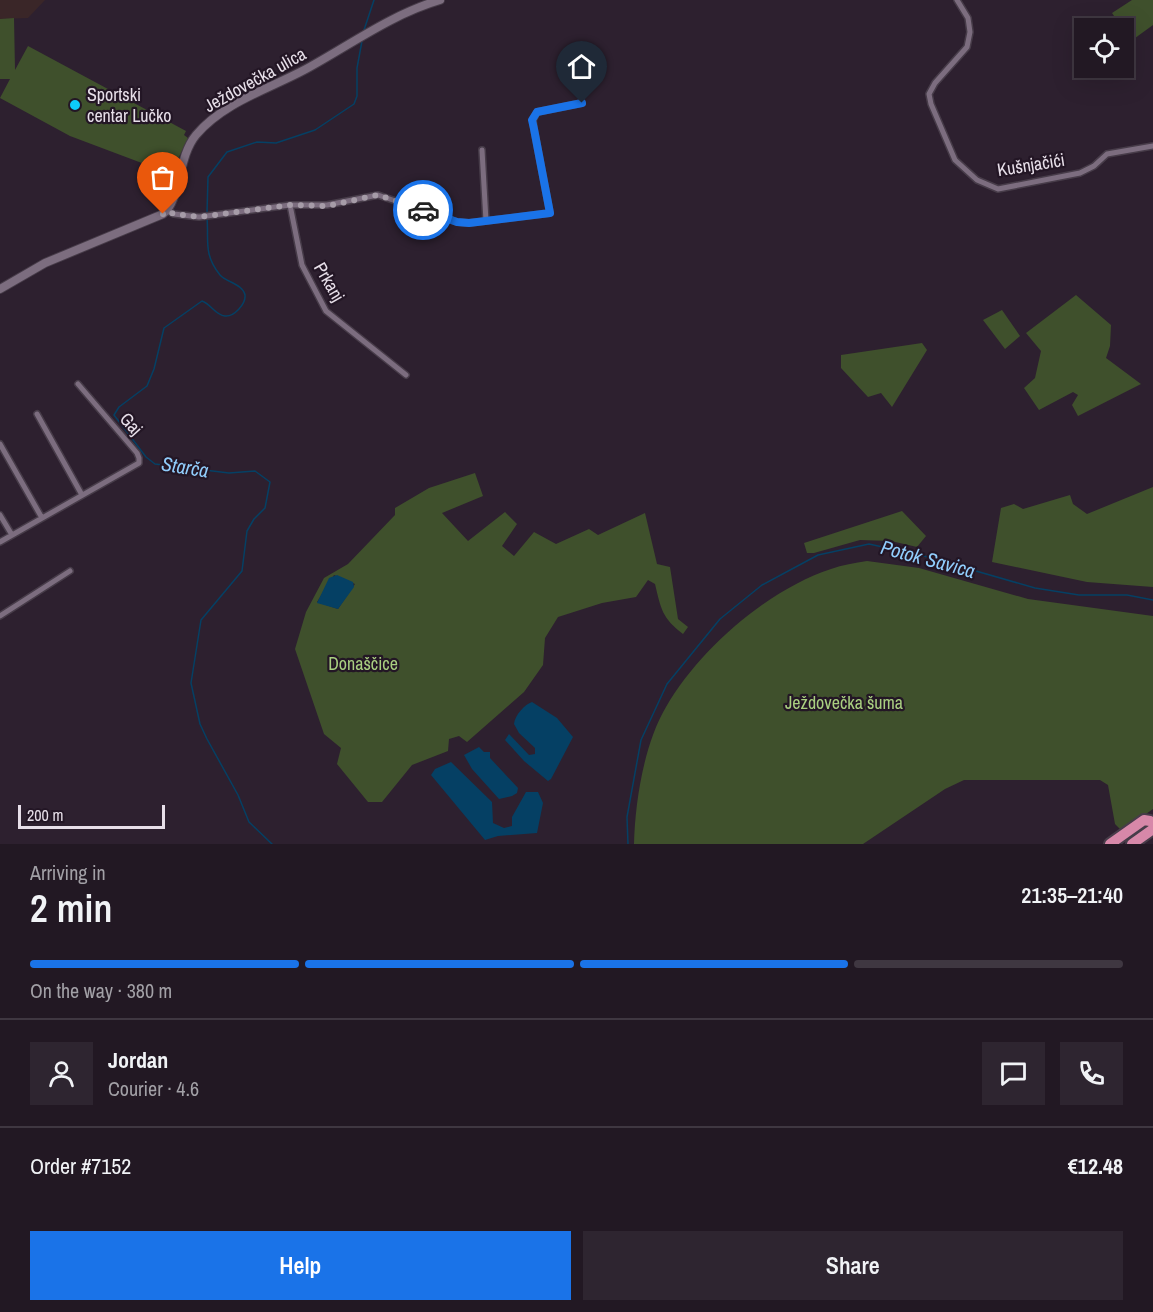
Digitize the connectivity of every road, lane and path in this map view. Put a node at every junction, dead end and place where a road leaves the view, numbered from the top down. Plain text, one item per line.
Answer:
1 (440, 0) edge
2 (957, 0) edge
3 (582, 103) dead end
4 (1153, 146) edge
5 (482, 150) dead end
6 (290, 205) junction
7 (167, 211) junction
8 (486, 221) junction
9 (0, 289) edge
10 (406, 375) dead end
11 (78, 384) dead end
12 (36, 414) dead end
13 (0, 444) edge
14 (82, 495) junction
15 (0, 514) edge
16 (42, 518) junction
17 (12, 536) junction
18 (0, 542) edge
19 (70, 571) dead end
20 (0, 616) edge
21 (1152, 822) edge
22 (1110, 844) edge
23 (1117, 844) edge
24 (1132, 844) edge

1 - 7 main road, Ježdovečka ulica
2 - 4 street, Kušnjačići
3 - 8 street
5 - 8 street
6 - 7 street
6 - 8 street
6 - 10 street, Prkanj
7 - 9 main road
11 - 14 street, Gaj
12 - 14 street
13 - 16 street
14 - 16 street, Gaj
15 - 17 street
16 - 17 street, Gaj
17 - 18 street, Gaj
19 - 20 street
21 - 22 highway
21 - 23 highway
21 - 24 highway

